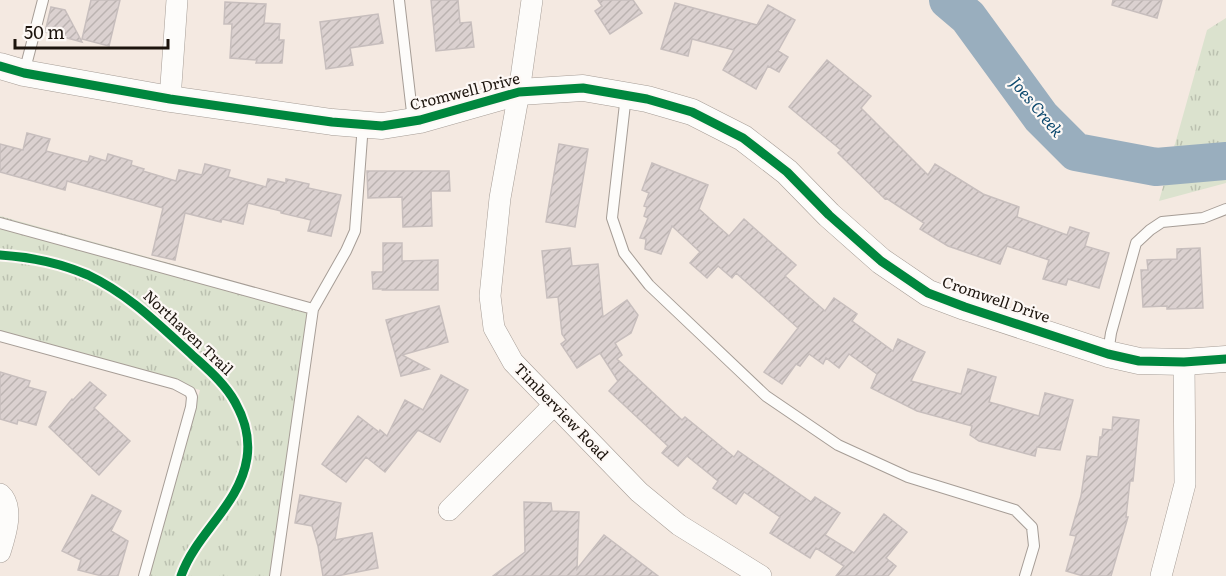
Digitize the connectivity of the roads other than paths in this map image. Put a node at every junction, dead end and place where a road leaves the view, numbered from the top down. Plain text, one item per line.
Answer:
1 (43, 0) edge
2 (177, 0) edge
3 (399, 0) edge
4 (532, 0) edge
5 (12, 70) edge
6 (519, 92) junction
7 (627, 94) junction
8 (170, 99) junction
9 (413, 120) junction
10 (363, 124) junction
11 (1226, 209) edge
12 (0, 223) edge
13 (313, 309) junction
14 (0, 336) edge
15 (1108, 354) junction
16 (1226, 359) edge
17 (1184, 362) junction
18 (554, 405) junction
19 (0, 494) edge
20 (449, 510) dead end
21 (0, 552) edge
22 (144, 576) edge
23 (275, 576) edge
24 (761, 576) edge
25 (1025, 576) edge
26 (1161, 576) edge

1 - 5 lane
2 - 8 street
3 - 9 lane
4 - 6 street, Timberview Road
5 - 8 street, Cromwell Drive
6 - 7 street, Cromwell Drive
6 - 9 street, Cromwell Drive
6 - 18 street, Timberview Road
7 - 15 street, Cromwell Drive
7 - 25 lane
8 - 10 street, Cromwell Drive
9 - 10 street, Cromwell Drive
10 - 13 lane
11 - 15 lane
12 - 13 lane
13 - 23 lane
14 - 22 lane
15 - 17 street, Cromwell Drive
16 - 17 street, Cromwell Drive
17 - 26 street
18 - 20 street
18 - 24 street, Timberview Road
19 - 21 street

